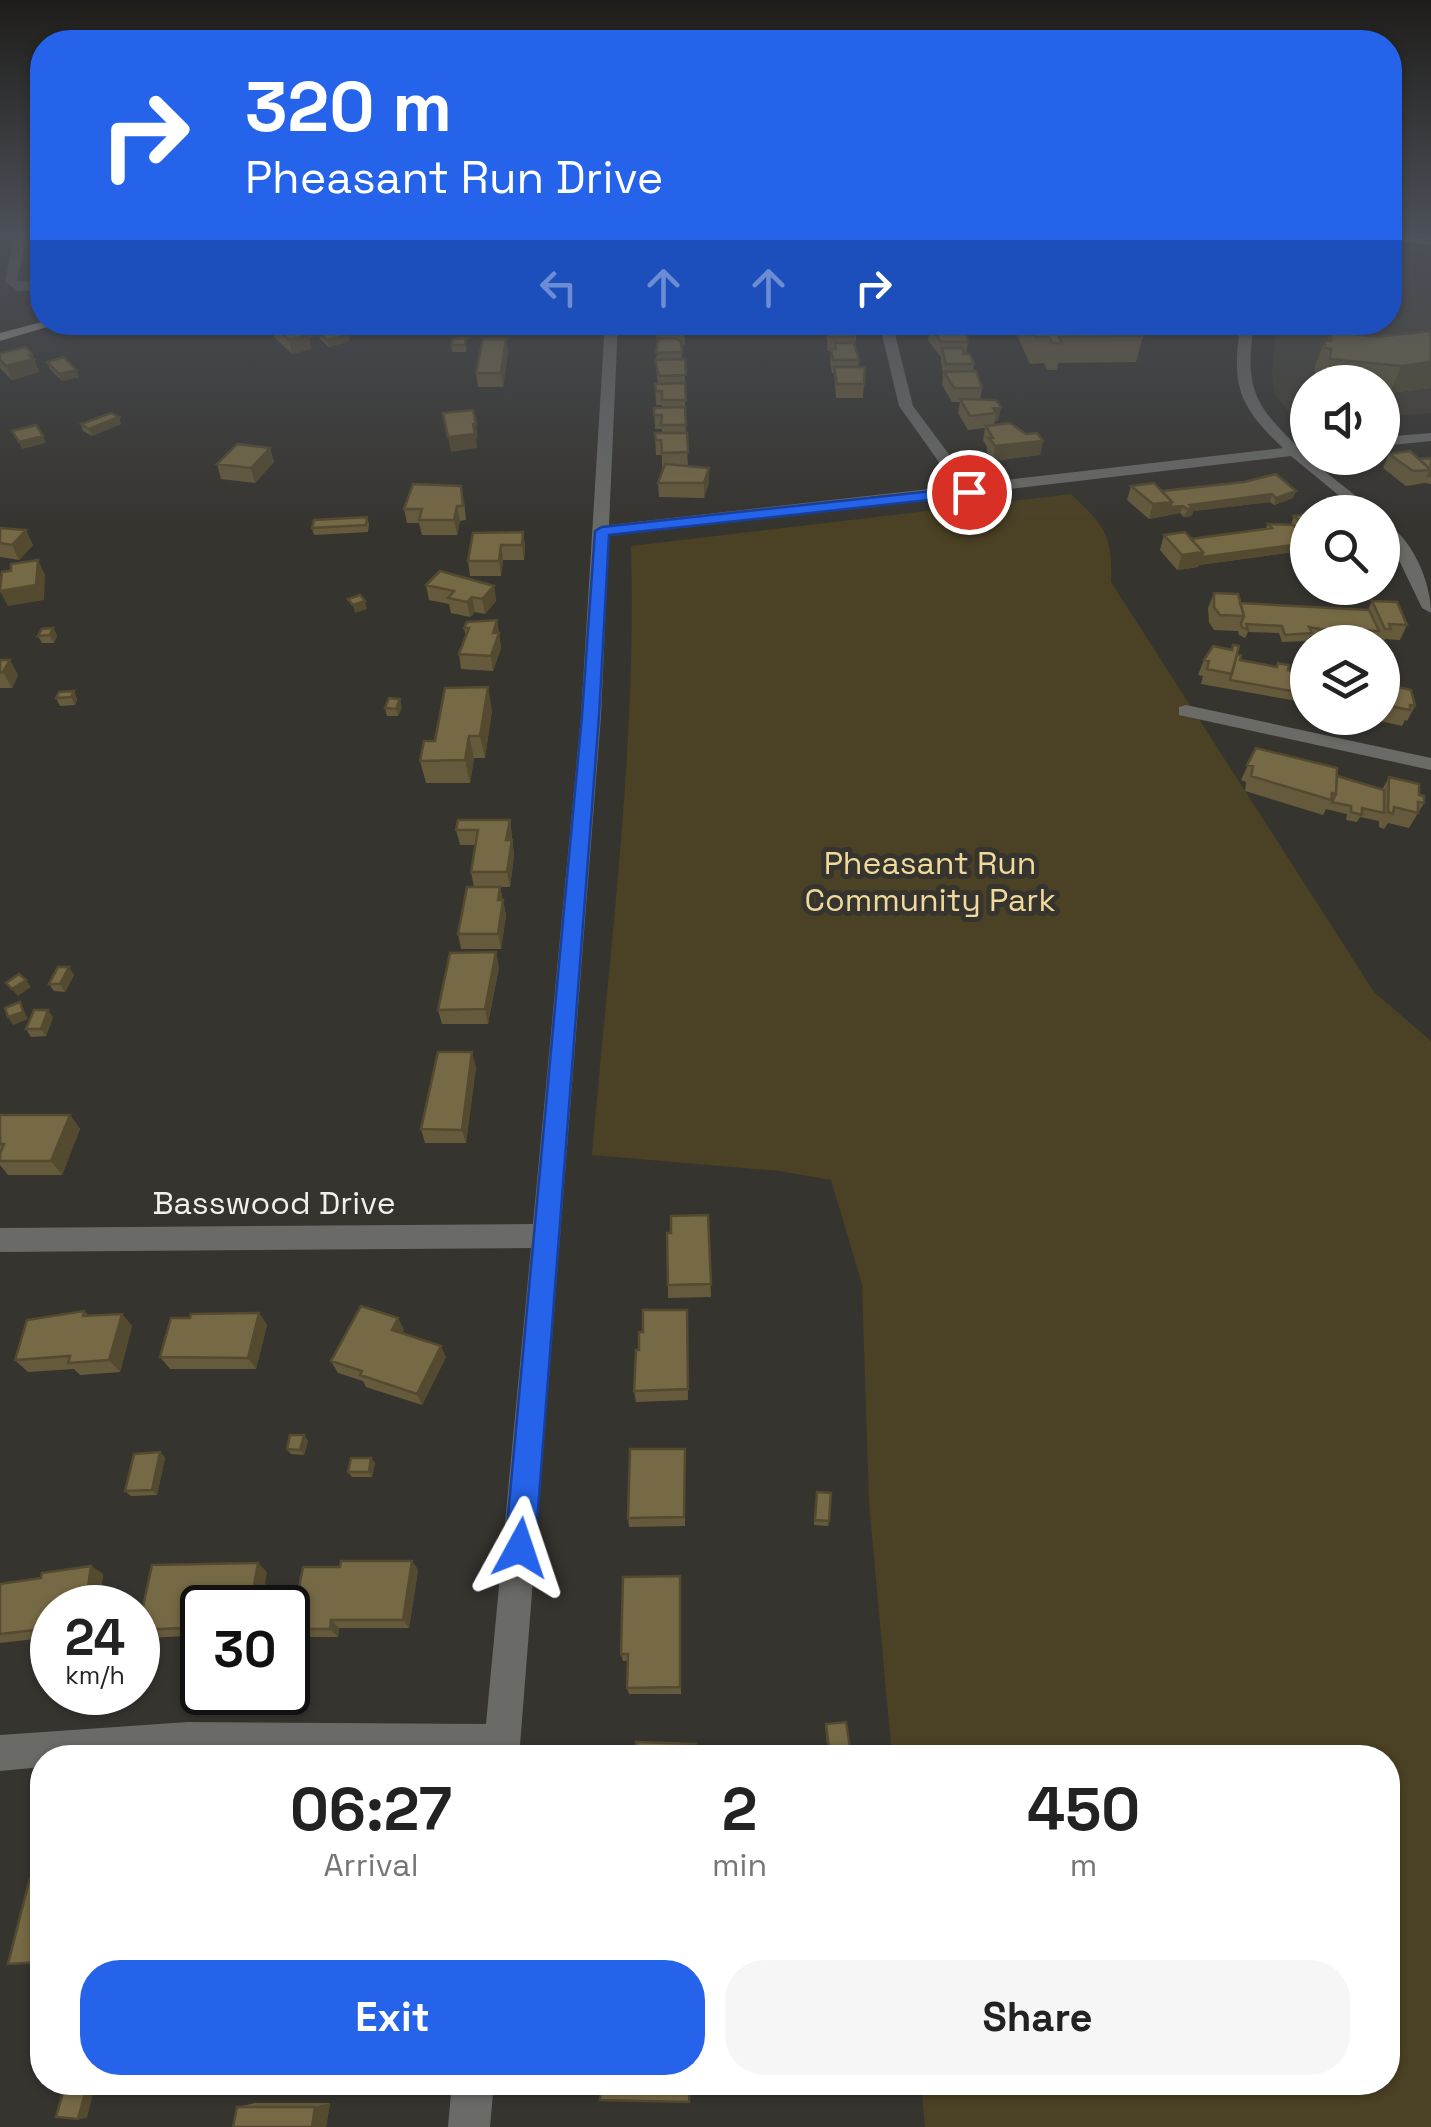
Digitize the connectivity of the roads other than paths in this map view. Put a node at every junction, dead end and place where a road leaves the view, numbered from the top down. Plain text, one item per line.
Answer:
1 (611, 335) edge
2 (888, 335) edge
3 (1247, 335) edge
4 (1431, 437) edge
5 (1290, 440) edge
6 (1400, 440) edge
7 (1290, 452) edge
8 (1329, 475) edge
9 (969, 492) junction
10 (1350, 495) edge
11 (602, 531) junction
12 (1400, 544) edge
13 (1422, 567) edge
14 (1431, 608) edge
15 (1186, 712) dead end
16 (1431, 764) edge
17 (548, 1236) junction
18 (0, 1240) edge
19 (68, 1745) edge
20 (405, 1745) edge
21 (502, 1745) edge
22 (30, 1749) edge
23 (0, 1753) edge
24 (472, 2095) edge
25 (469, 2127) edge

1 - 11 street
2 - 9 street
3 - 5 street
4 - 6 street
7 - 9 street
8 - 10 street
9 - 11 street
11 - 17 street
12 - 13 street
13 - 14 street
15 - 16 street
17 - 18 street, Basswood Drive
17 - 21 street
19 - 20 street
22 - 23 street
24 - 25 street

